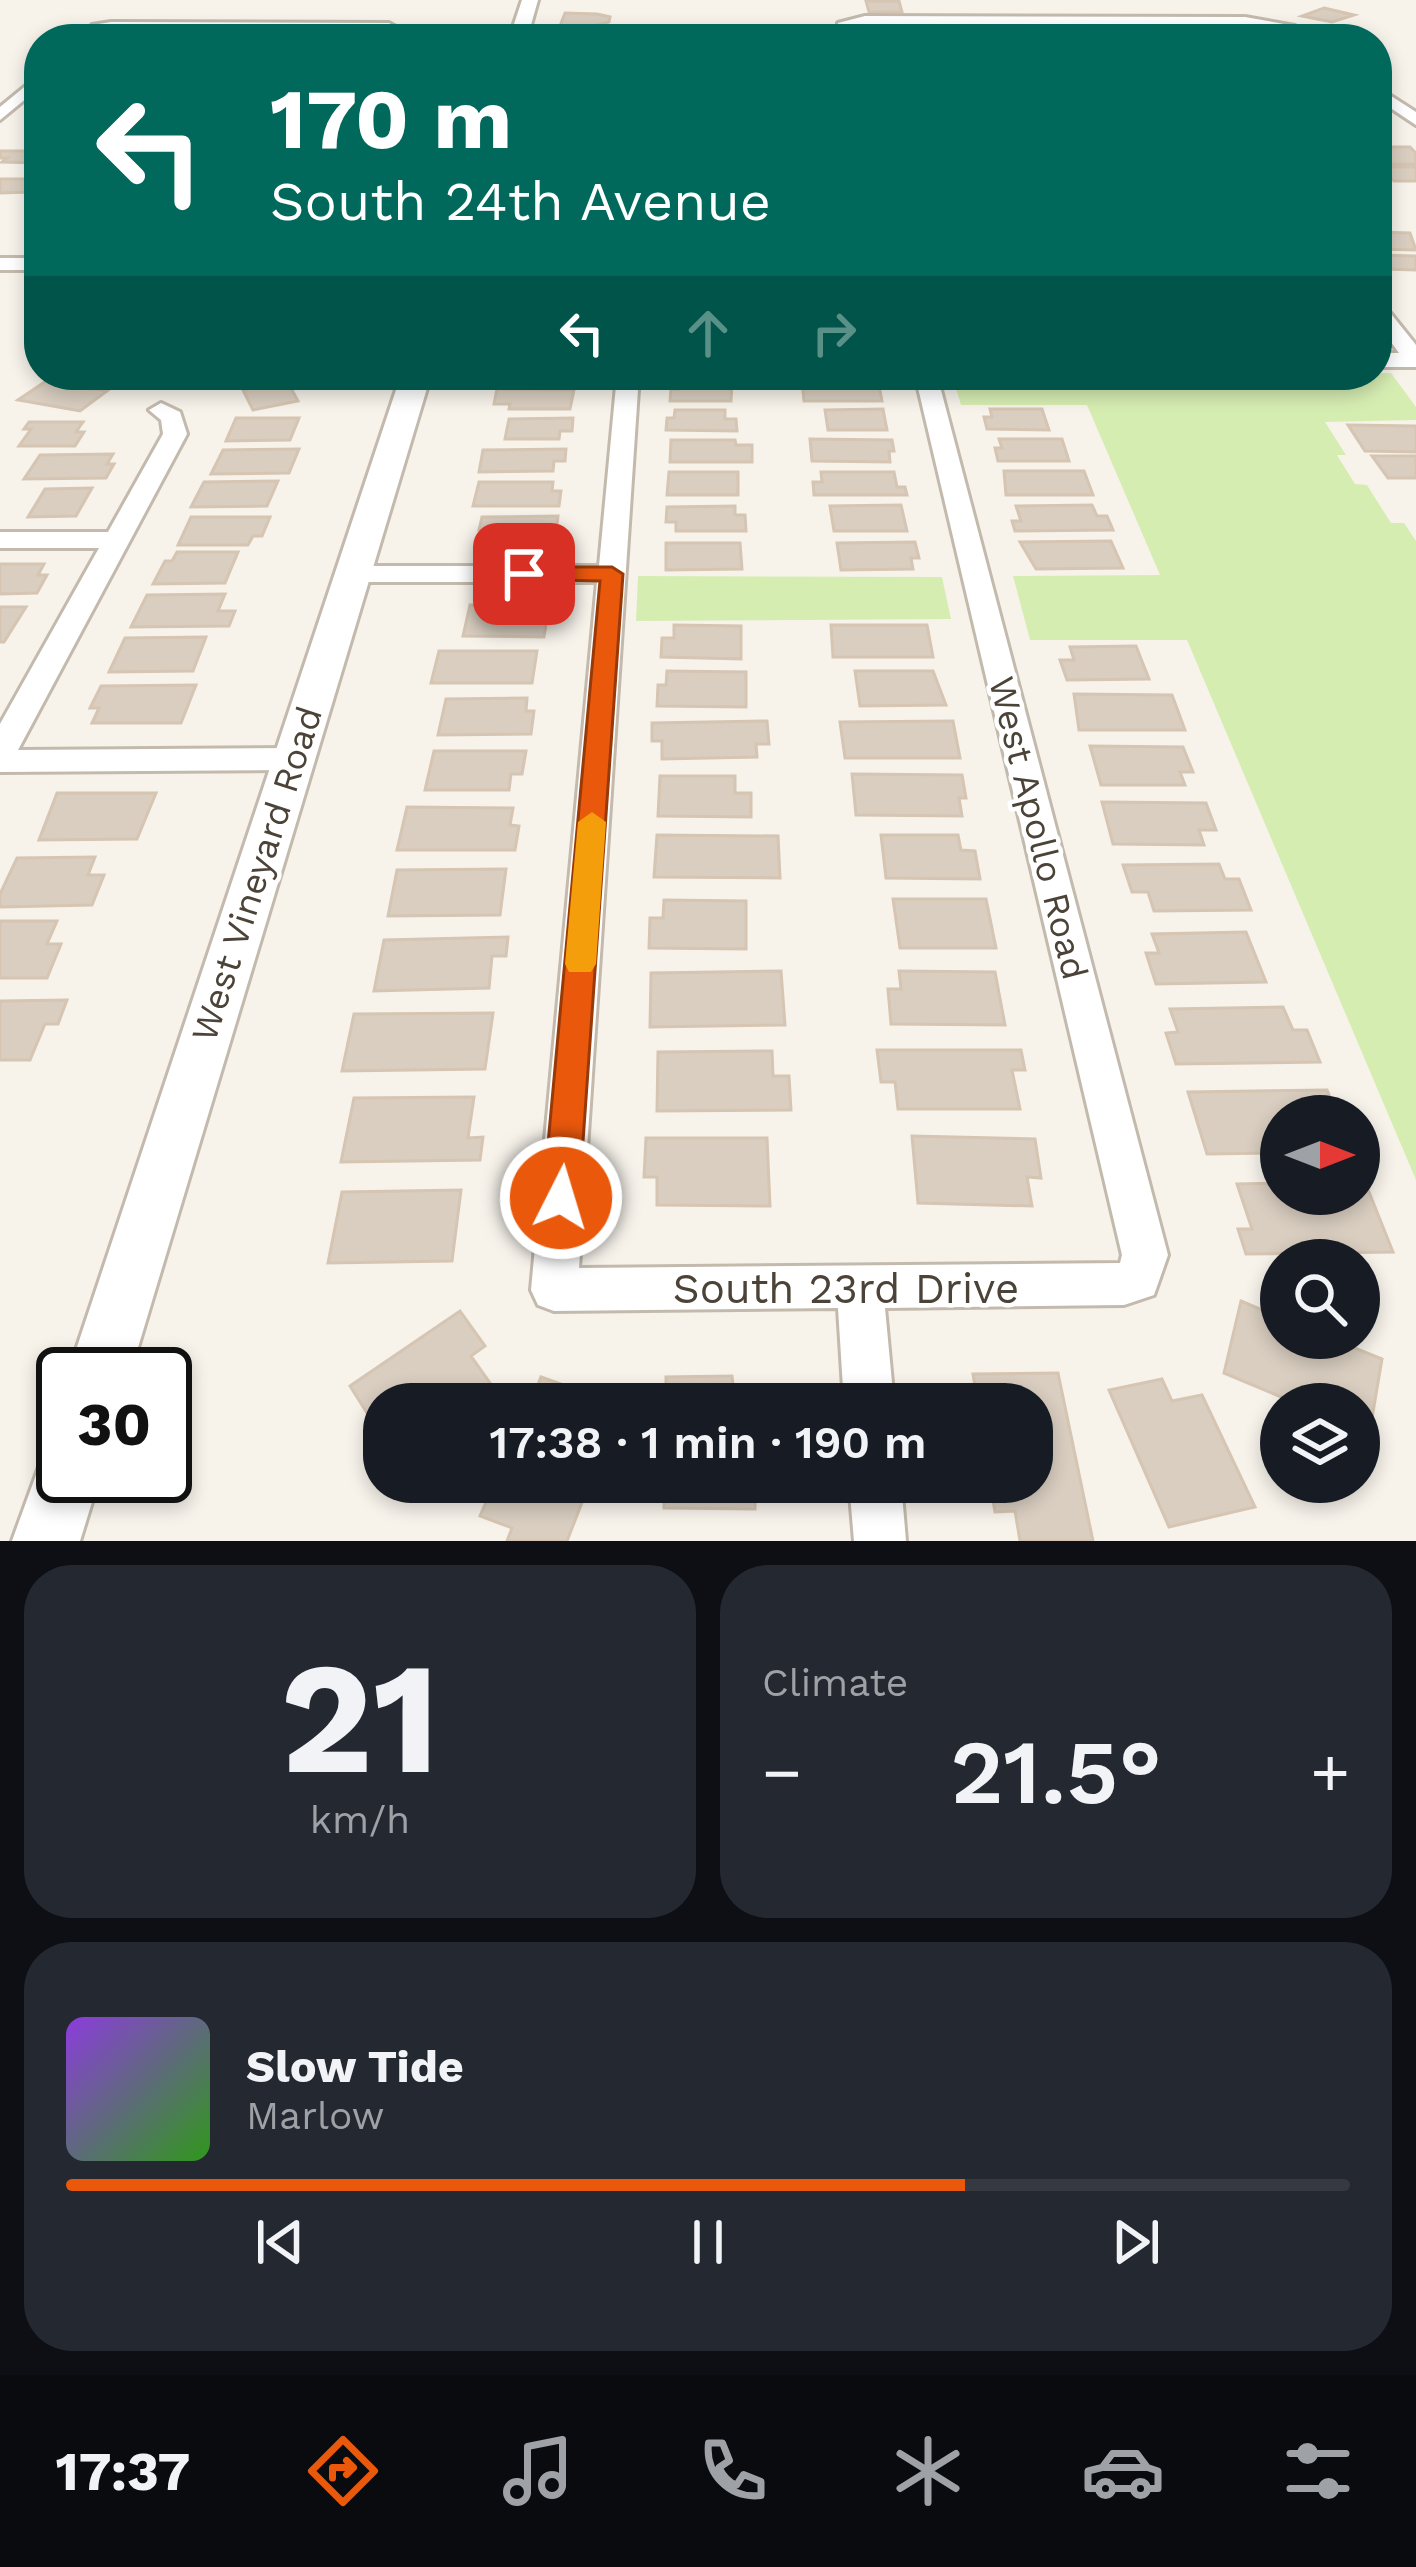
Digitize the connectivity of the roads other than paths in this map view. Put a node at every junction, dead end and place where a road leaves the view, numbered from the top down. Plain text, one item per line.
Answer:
1 (1139, 0) edge
2 (1153, 0) edge
3 (223, 13) dead end
4 (1162, 21) junction
5 (213, 24) edge
6 (846, 24) edge
7 (1163, 24) edge
8 (1165, 24) edge
9 (1238, 24) edge
10 (24, 94) edge
11 (0, 116) edge
12 (1392, 329) edge
13 (1416, 360) edge
14 (411, 390) edge
15 (627, 390) edge
16 (930, 390) edge
17 (161, 410) dead end
18 (0, 540) edge
19 (118, 540) junction
20 (352, 574) junction
21 (612, 574) junction
22 (0, 757) edge
23 (294, 759) junction
24 (1138, 1280) joint
25 (860, 1288) junction
26 (108, 1347) edge
27 (867, 1383) edge
28 (58, 1503) edge
29 (877, 1503) edge
30 (46, 1541) edge
31 (880, 1541) edge

1 - 4 street
2 - 4 street
3 - 5 street
4 - 6 street
4 - 7 street
4 - 8 street
4 - 9 street
10 - 11 street
12 - 13 street
14 - 20 street, West Vineyard Road
15 - 21 street
16 - 24 street, West Apollo Road
17 - 19 street
18 - 19 street
19 - 22 street
20 - 21 street
20 - 23 street, West Vineyard Road
21 - 25 street, South 23rd Drive
22 - 23 street
23 - 26 street, West Vineyard Road
24 - 25 street, South 23rd Drive
25 - 27 street
28 - 30 street
29 - 31 street

